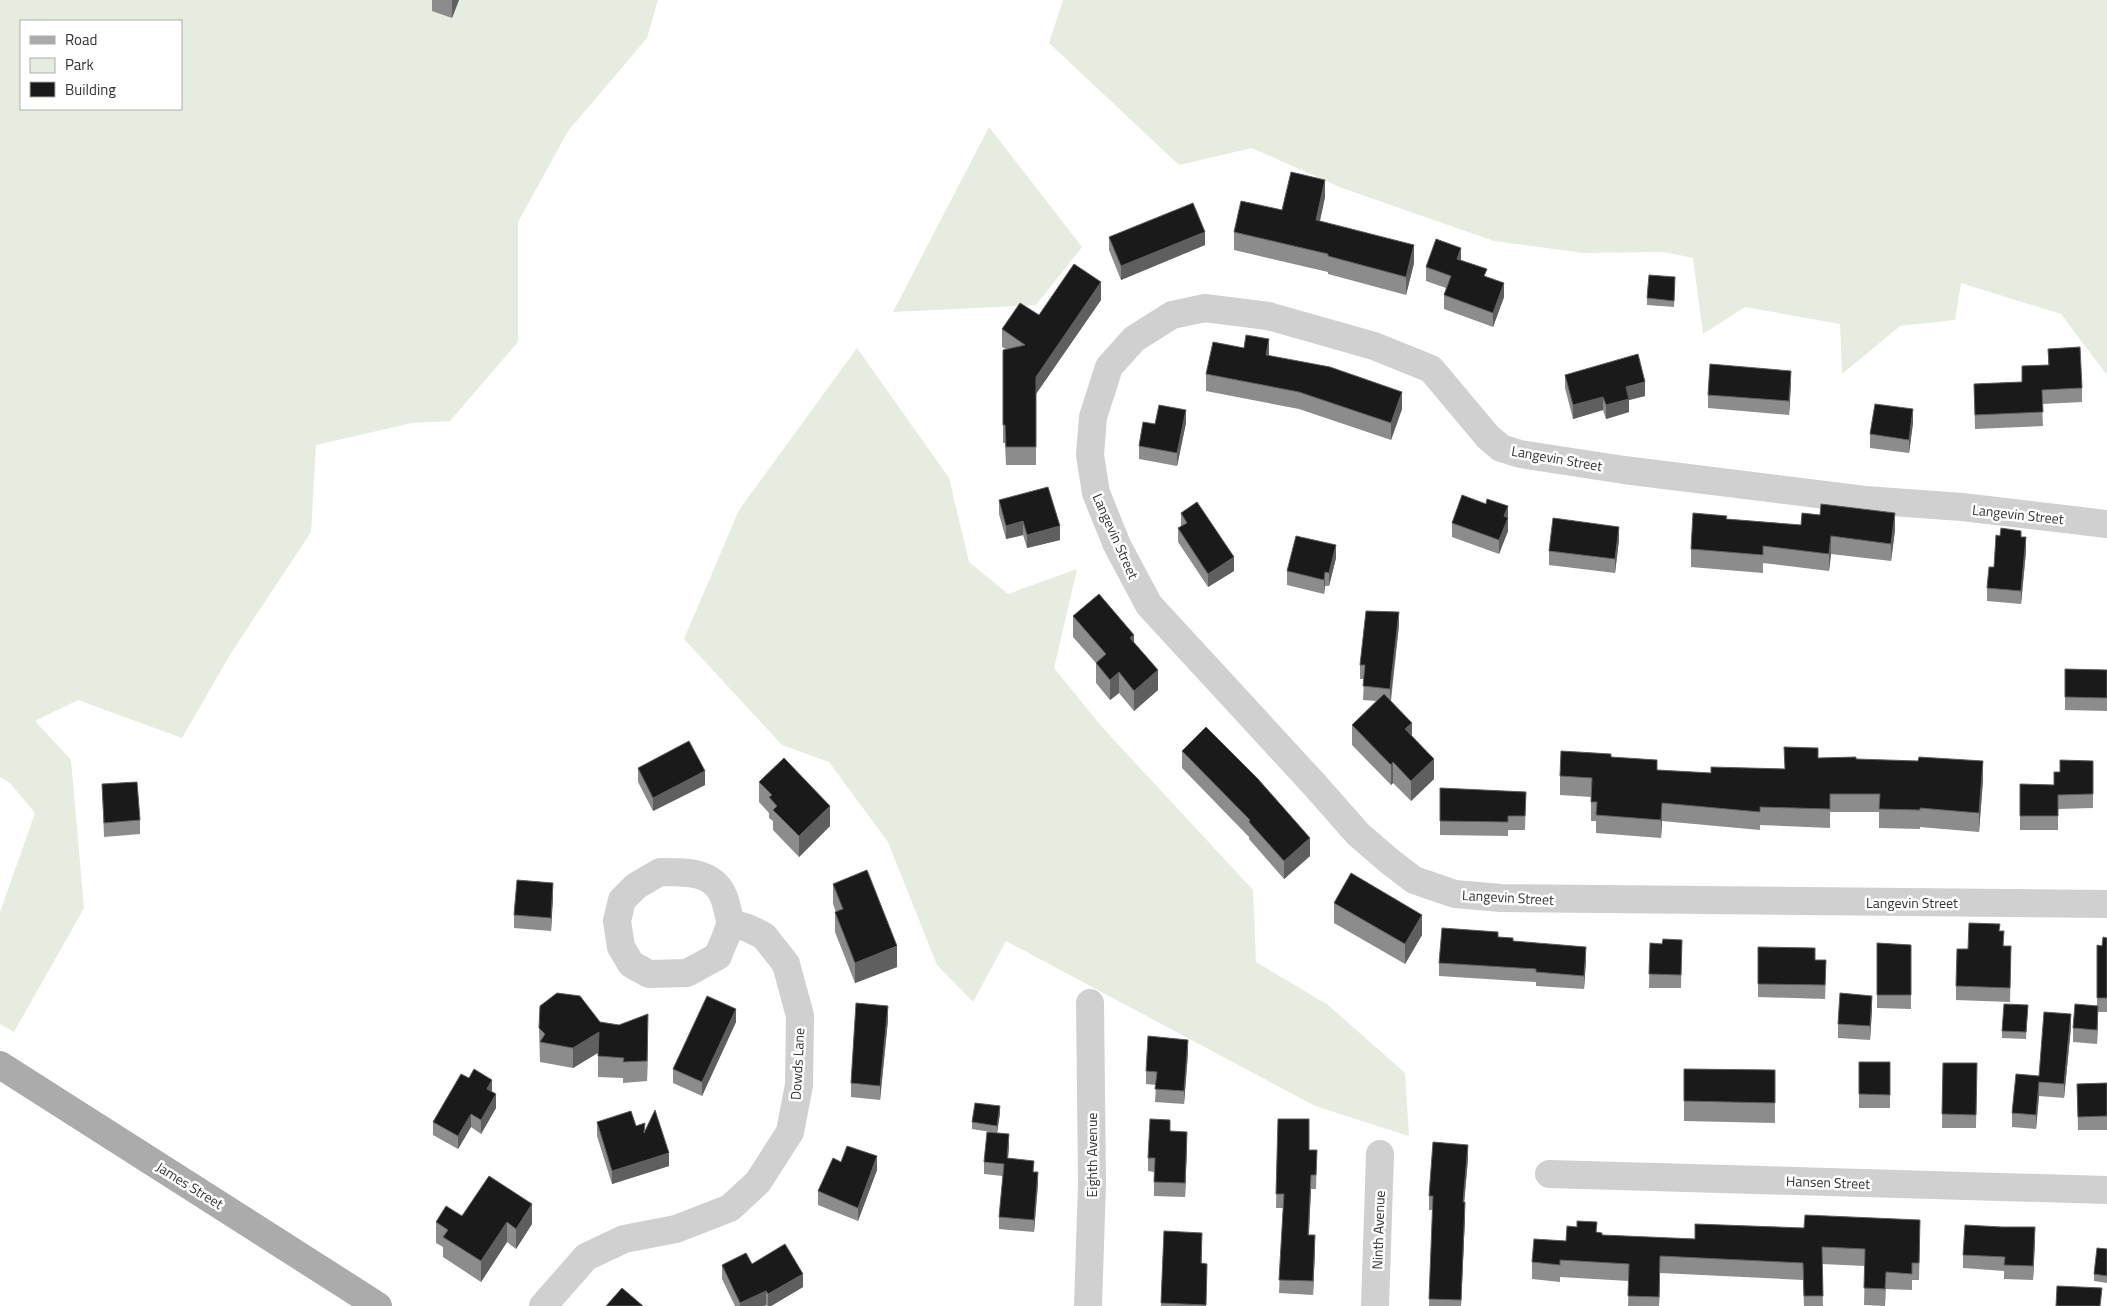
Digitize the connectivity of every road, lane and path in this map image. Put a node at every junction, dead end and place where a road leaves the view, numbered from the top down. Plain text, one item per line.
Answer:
1 (2107, 524) edge
2 (2107, 904) edge
3 (730, 923) dead end
4 (1090, 1003) dead end
5 (0, 1065) edge
6 (1380, 1154) dead end
7 (1549, 1174) dead end
8 (2107, 1190) edge
9 (378, 1306) edge
10 (543, 1306) edge
11 (1088, 1306) edge
12 (1375, 1306) edge

1 - 2 street, Langevin Street
3 - 10 street, Dowds Lane
4 - 11 street, Eighth Avenue
5 - 9 main road, James Street
6 - 12 street, Ninth Avenue
7 - 8 street, Hansen Street

